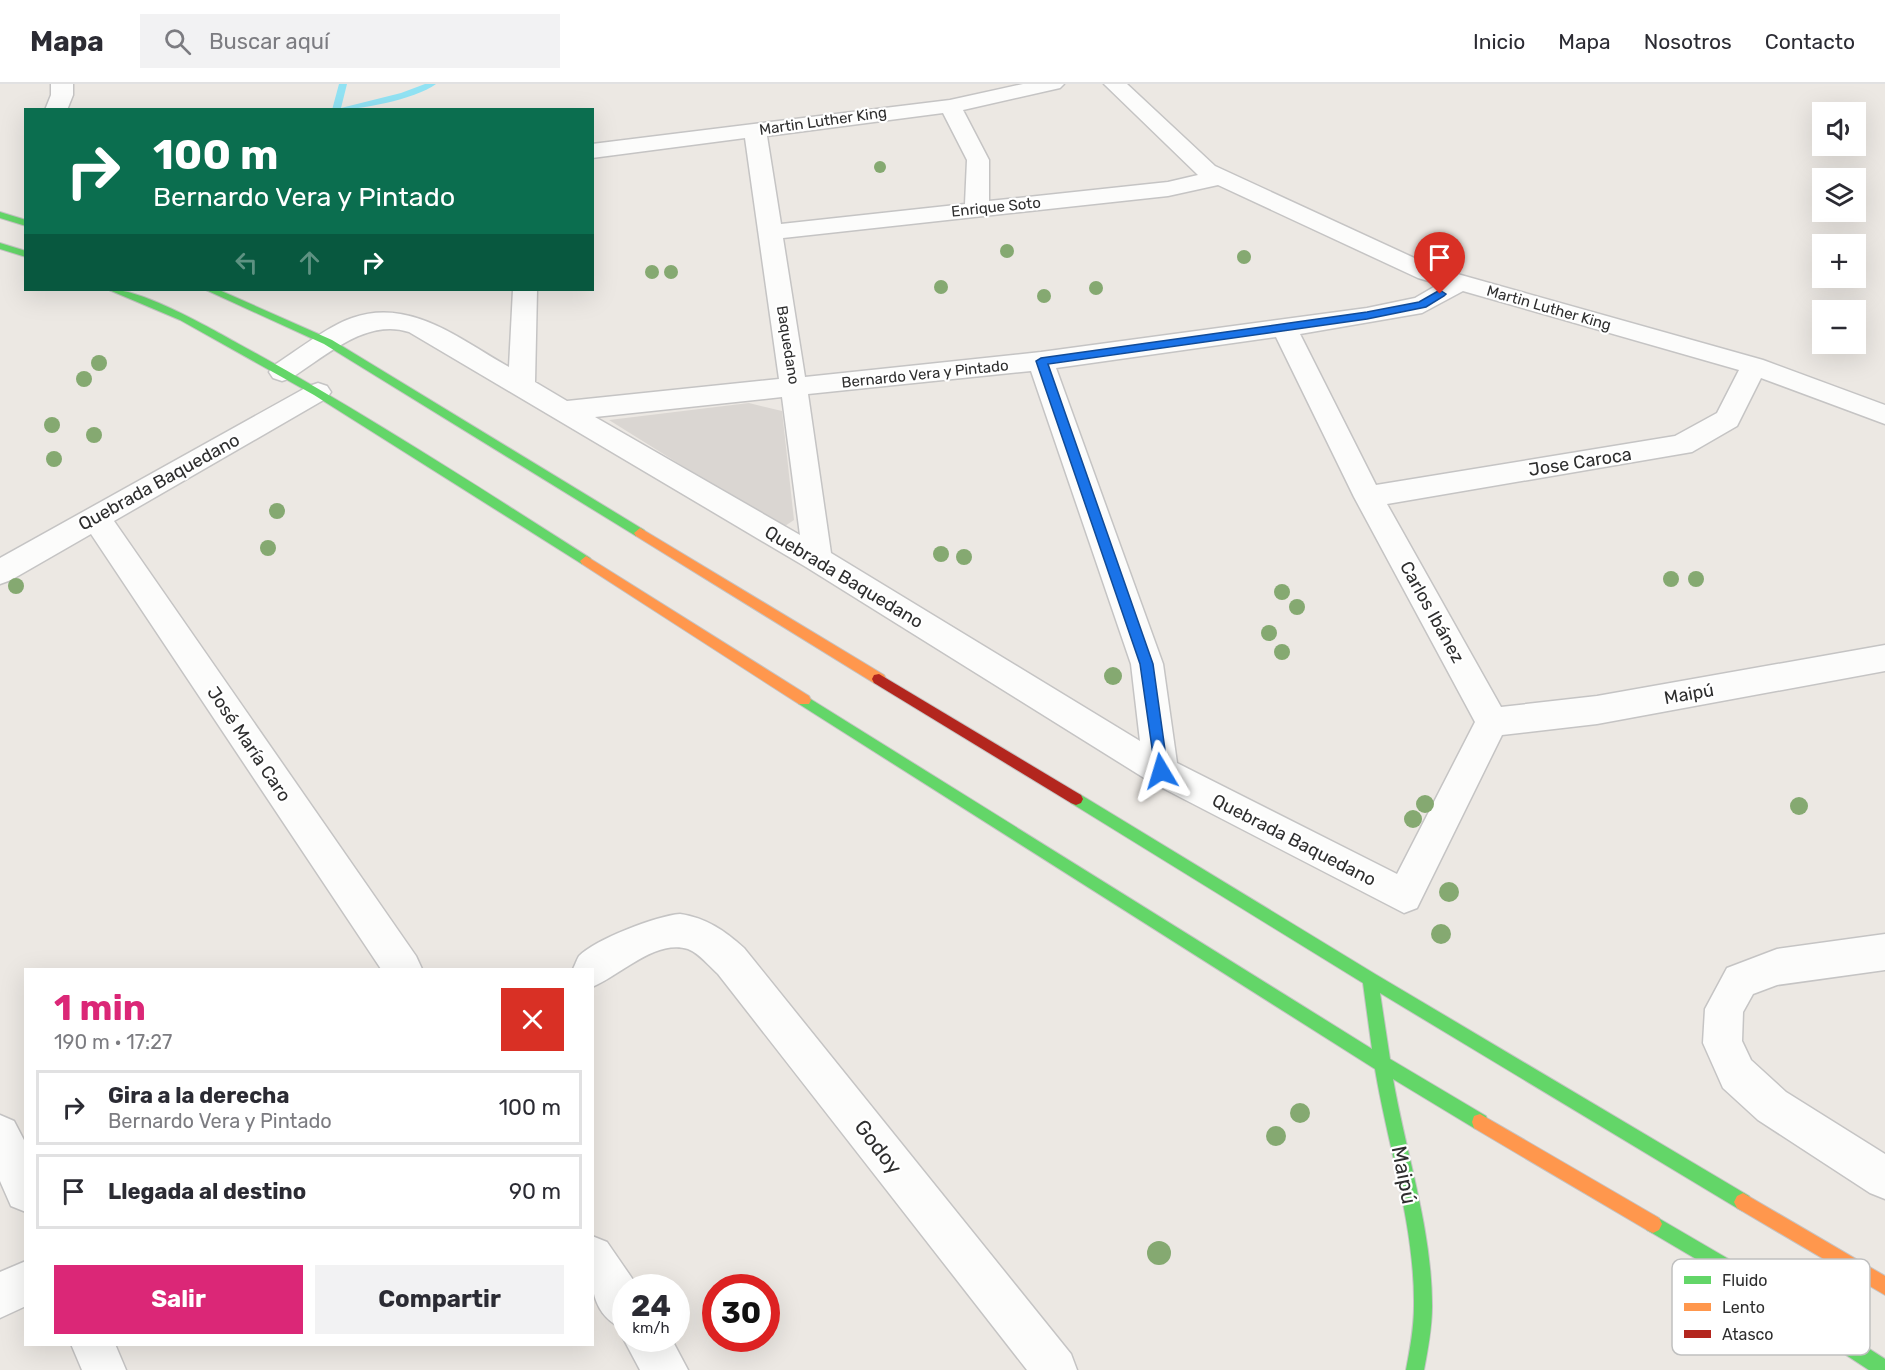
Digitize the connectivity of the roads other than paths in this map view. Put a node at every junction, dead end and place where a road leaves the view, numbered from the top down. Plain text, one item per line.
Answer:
1 (62, 84) edge
2 (1053, 84) edge
3 (1115, 84) edge
4 (950, 106) junction
5 (57, 108) edge
6 (755, 131) junction
7 (594, 151) edge
8 (1221, 177) junction
9 (977, 209) junction
10 (0, 215) edge
11 (24, 222) edge
12 (771, 232) junction
13 (0, 246) edge
14 (24, 253) edge
15 (1459, 283) junction
16 (116, 291) edge
17 (213, 291) edge
18 (525, 291) edge
19 (1284, 327) junction
20 (328, 342) junction
21 (1041, 361) junction
22 (1754, 366) junction
23 (282, 372) junction
24 (794, 387) junction
25 (521, 388) junction
26 (318, 392) junction
27 (562, 411) junction
28 (1885, 415) edge
29 (1368, 497) junction
30 (96, 518) junction
31 (817, 559) junction
32 (0, 572) edge
33 (1885, 658) edge
34 (1492, 722) junction
35 (1161, 771) junction
36 (1885, 952) edge
37 (402, 968) edge
38 (594, 968) edge
39 (1370, 979) junction
40 (1382, 1065) junction
41 (0, 1135) edge
42 (1885, 1178) edge
43 (24, 1187) edge
44 (1712, 1259) edge
45 (1840, 1259) edge
46 (594, 1260) edge
47 (1870, 1277) edge
48 (24, 1283) edge
49 (1885, 1286) edge
50 (612, 1287) edge
51 (0, 1296) edge
52 (94, 1346) edge
53 (654, 1352) edge
54 (1862, 1355) edge
55 (104, 1370) edge
56 (666, 1370) edge
57 (1055, 1370) edge
58 (1415, 1370) edge
59 (1885, 1370) edge

1 - 5 street
2 - 4 street, Martin Luther King
3 - 8 street, Martin Luther King
4 - 6 street, Martin Luther King
4 - 9 street
6 - 7 street, Martin Luther King
6 - 12 street, Baquedano
8 - 9 street, Enrique Soto
8 - 15 street, Martin Luther King
9 - 12 street, Enrique Soto
10 - 11 main road
12 - 24 street, Baquedano
13 - 14 main road
15 - 19 street, Bernardo Vera y Pintado
15 - 22 street, Martin Luther King
16 - 23 main road
17 - 20 main road
18 - 25 street
19 - 21 street, Bernardo Vera y Pintado
19 - 29 street, Carlos Ibánez
20 - 23 street, Quebrada Baquedano
20 - 25 street, Quebrada Baquedano
20 - 39 main road
21 - 24 street, Bernardo Vera y Pintado
21 - 35 street
22 - 28 street, Martin Luther King
22 - 29 street, Jose Caroca
23 - 26 main road
24 - 27 street, Bernardo Vera y Pintado
24 - 31 street, Baquedano
25 - 27 street, Quebrada Baquedano
26 - 30 street, Quebrada Baquedano
26 - 40 main road
27 - 31 street, Quebrada Baquedano
29 - 34 street, Carlos Ibánez
30 - 32 street, Quebrada Baquedano
30 - 37 street, José María Caro
31 - 35 street, Quebrada Baquedano
33 - 34 street, Maipú
34 - 35 street, Quebrada Baquedano
36 - 42 street
38 - 57 street, Godoy
39 - 40 main road, Maipú
39 - 45 main road
40 - 44 main road
40 - 58 main road, Maipú
41 - 43 street
46 - 50 street
47 - 49 main road
48 - 51 street
52 - 55 street
53 - 56 street
54 - 59 main road

